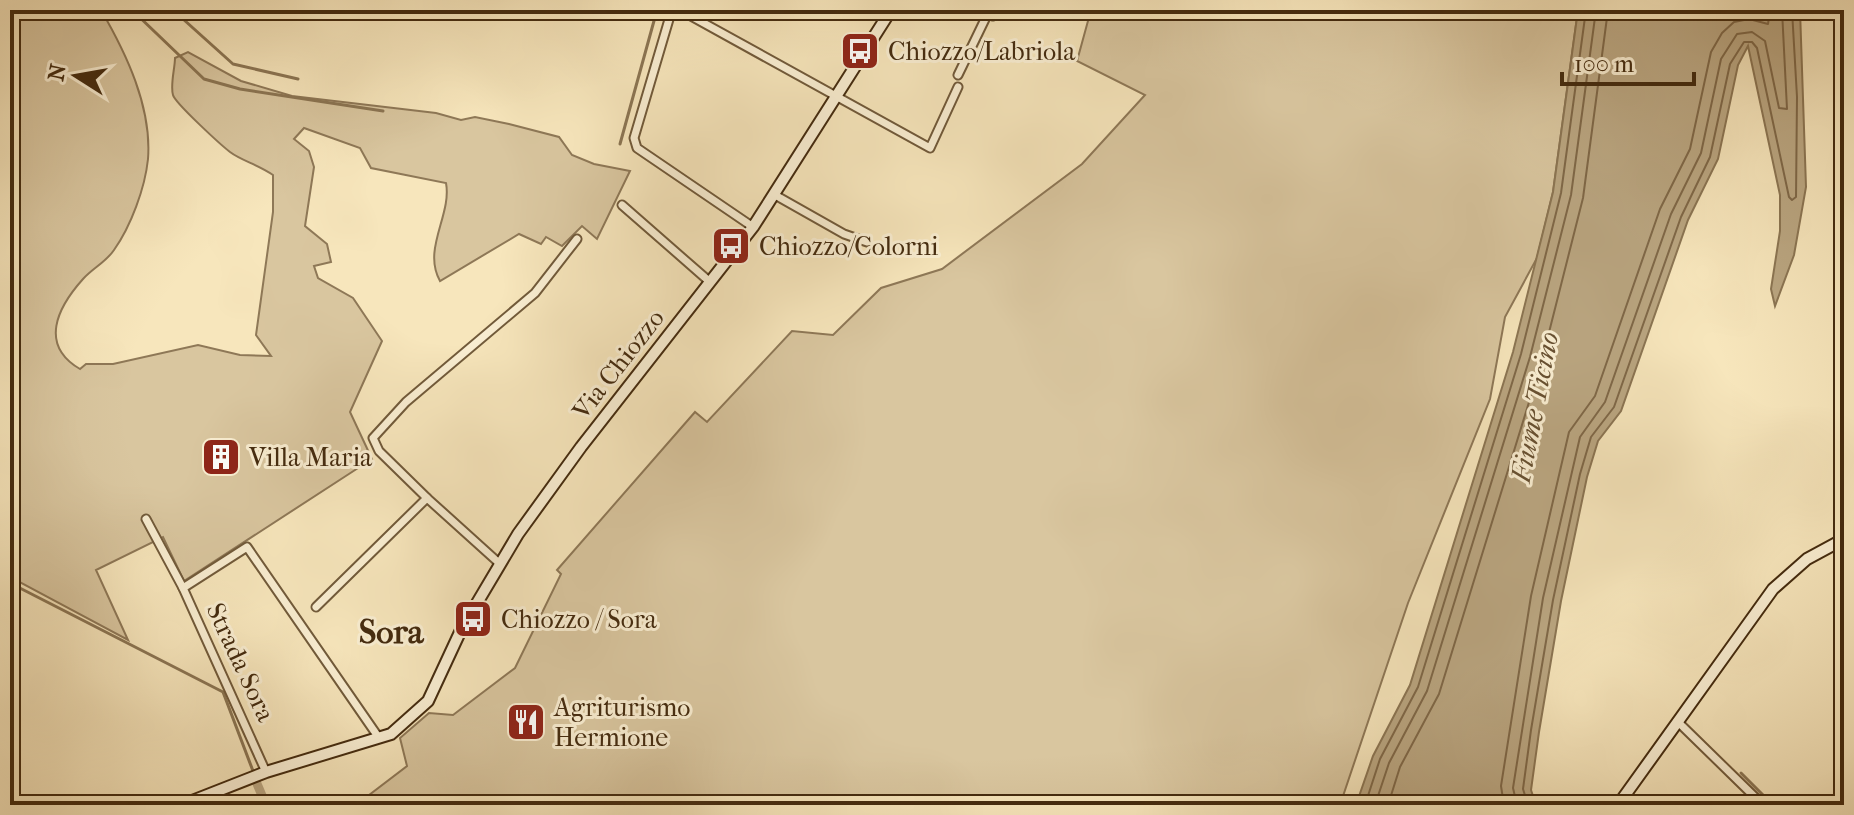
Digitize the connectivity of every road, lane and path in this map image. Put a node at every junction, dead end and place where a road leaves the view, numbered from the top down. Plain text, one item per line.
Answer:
1 (679, 10) edge
2 (891, 10) edge
3 (988, 11) edge
4 (958, 75) dead end
5 (958, 87) dead end
6 (836, 95) junction
7 (775, 195) junction
8 (622, 205) dead end
9 (753, 227) junction
10 (577, 239) dead end
11 (867, 242) dead end
12 (710, 282) junction
13 (427, 498) junction
14 (146, 519) dead end
15 (1844, 539) edge
16 (499, 563) junction
17 (183, 588) junction
18 (316, 607) dead end
19 (1677, 721) junction
20 (379, 738) junction
21 (266, 772) junction
22 (182, 805) edge
23 (1618, 805) edge
24 (1763, 805) edge

1 - 6 street
1 - 9 street
2 - 6 street, Via Chiozzo
3 - 4 street
5 - 6 street
6 - 7 street, Via Chiozzo
7 - 9 street, Via Chiozzo
7 - 11 street
8 - 12 street
9 - 12 street, Via Chiozzo
10 - 13 street
12 - 16 street, Via Chiozzo
13 - 16 street
13 - 18 street
14 - 17 street
15 - 19 street
16 - 20 street
17 - 20 street, Strada Sora
17 - 21 street, Strada Sora
19 - 23 street
19 - 24 street
20 - 21 street
21 - 22 street

